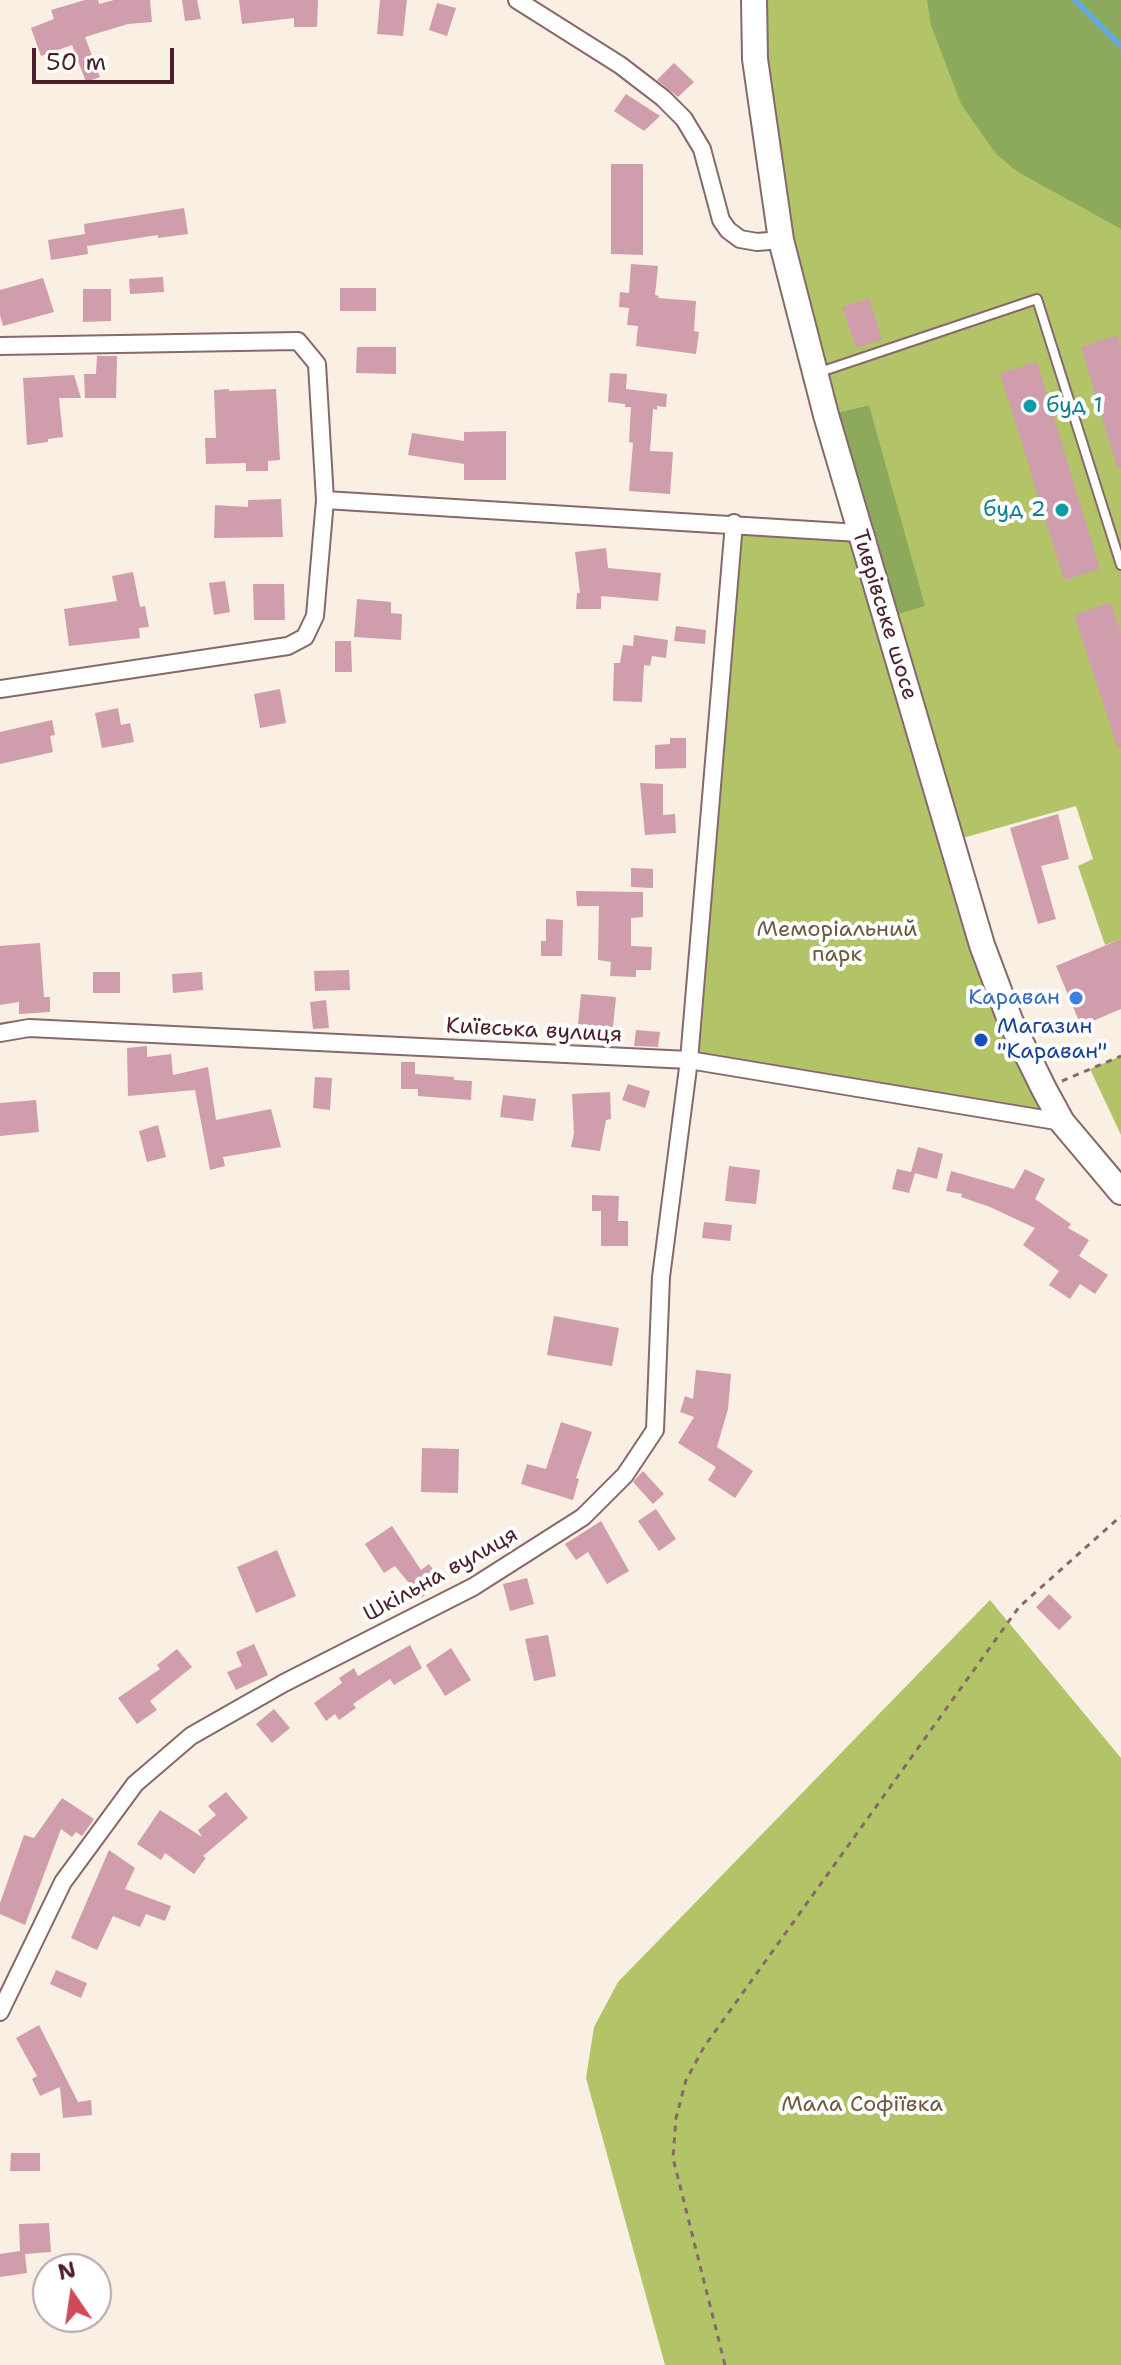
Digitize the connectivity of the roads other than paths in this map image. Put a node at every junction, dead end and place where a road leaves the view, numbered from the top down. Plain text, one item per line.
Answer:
1 (517, 0) edge
2 (754, 0) edge
3 (781, 240) junction
4 (0, 346) edge
5 (815, 374) junction
6 (325, 500) junction
7 (734, 523) junction
8 (859, 533) junction
9 (1121, 565) edge
10 (0, 689) edge
11 (0, 1033) edge
12 (689, 1060) junction
13 (1062, 1122) junction
14 (1121, 1192) edge
15 (0, 2012) edge

1 - 3 street
2 - 3 main road, Тиврівське шосе
3 - 5 main road, Тиврівське шосе
4 - 6 street
5 - 8 main road, Тиврівське шосе
5 - 9 lane
6 - 7 street
6 - 10 street
7 - 8 street
7 - 12 street, Шкільна вулиця
8 - 13 main road, Тиврівське шосе
11 - 12 street, Київська вулиця
12 - 13 street, Київська вулиця
12 - 15 street, Шкільна вулиця
13 - 14 main road, Тиврівське шосе

